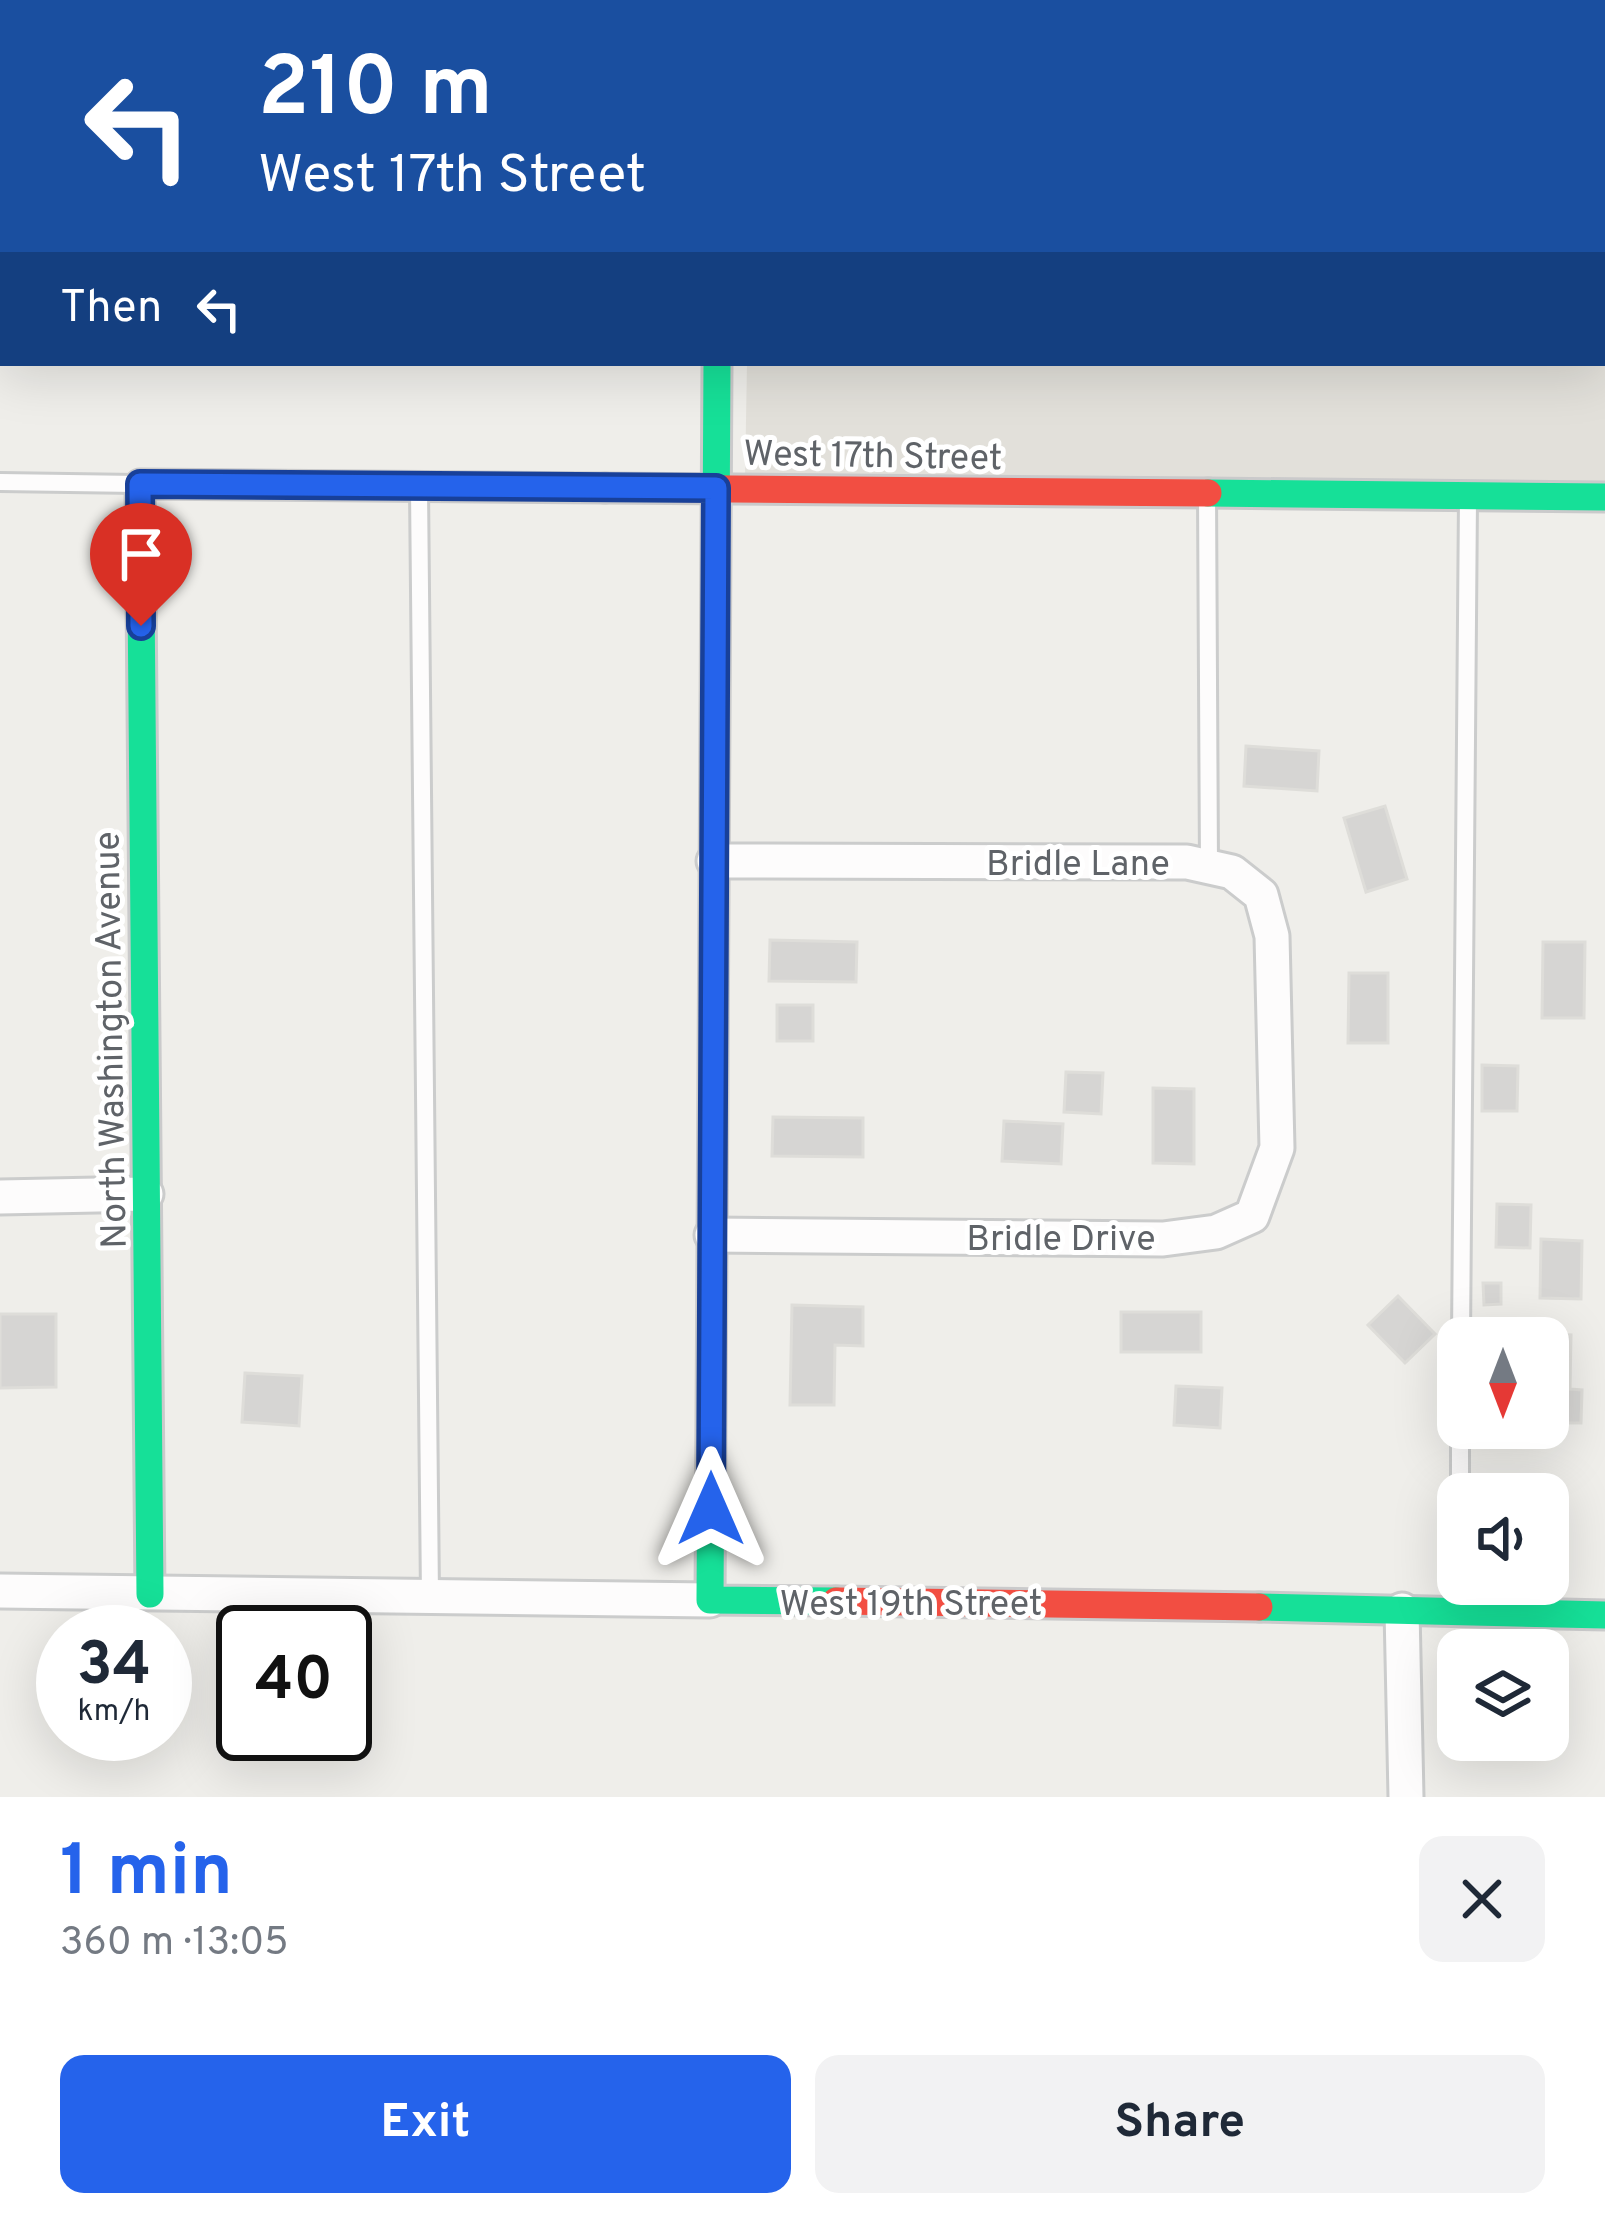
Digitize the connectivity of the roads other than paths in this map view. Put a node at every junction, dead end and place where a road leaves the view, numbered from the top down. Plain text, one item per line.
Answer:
1 (717, 366) edge
2 (0, 482) edge
3 (140, 484) junction
4 (419, 487) junction
5 (716, 488) junction
6 (1207, 493) junction
7 (1468, 496) junction
8 (1605, 497) edge
9 (714, 861) junction
10 (1209, 867) junction
11 (1275, 1065) joint
12 (146, 1194) junction
13 (0, 1197) edge
14 (712, 1234) junction
15 (1461, 1317) edge
16 (0, 1592) edge
17 (150, 1594) junction
18 (430, 1598) junction
19 (710, 1600) junction
20 (1402, 1610) junction
21 (1605, 1615) edge
22 (1406, 1797) edge

1 - 5 street
2 - 3 lane
3 - 4 street, West 17th Street
3 - 12 street, North Washington Avenue
4 - 5 street, West 17th Street
4 - 18 lane
5 - 6 street, West 17th Street
5 - 9 street
6 - 7 street, West 17th Street
6 - 10 lane
7 - 8 street, West 17th Street
7 - 15 lane
9 - 10 street, Bridle Lane
9 - 14 street
10 - 11 street, Bridle Lane
11 - 14 street, Bridle Drive
12 - 13 street
12 - 17 street, North Washington Avenue
14 - 19 street
16 - 17 street, West 19th Street
17 - 18 street, West 19th Street
18 - 19 street, West 19th Street
19 - 20 street, West 19th Street
20 - 21 street, West 19th Street
20 - 22 street

